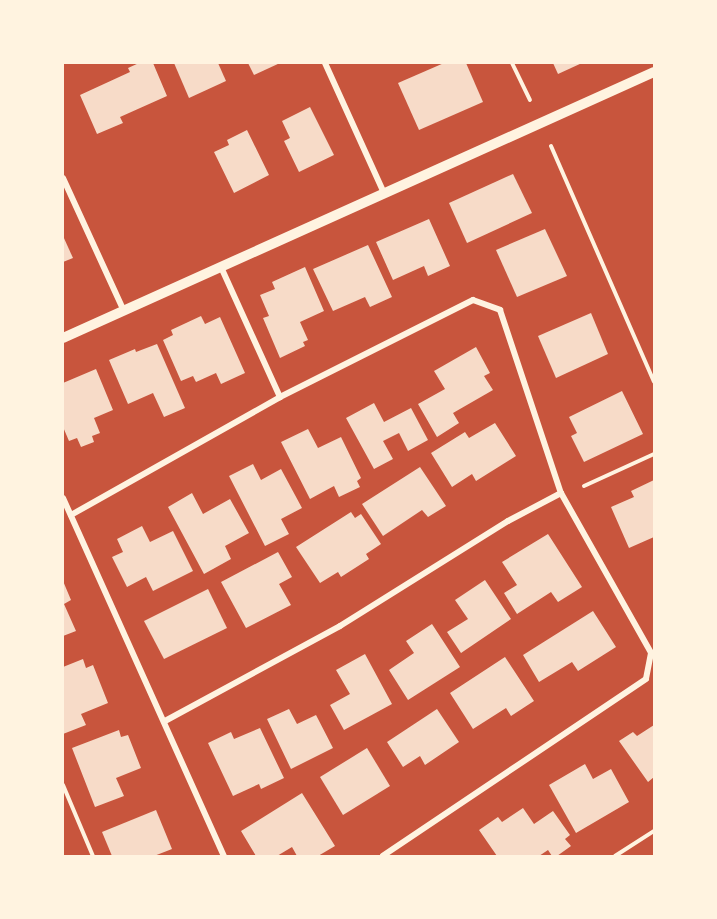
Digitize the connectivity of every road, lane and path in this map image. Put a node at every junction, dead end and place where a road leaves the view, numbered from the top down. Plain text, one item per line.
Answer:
1 (325, 63) edge
2 (512, 63) edge
3 (654, 72) edge
4 (530, 101) dead end
5 (549, 143) dead end
6 (63, 178) edge
7 (384, 193) junction
8 (221, 267) junction
9 (124, 311) junction
10 (63, 338) edge
11 (654, 382) edge
12 (280, 397) junction
13 (654, 454) edge
14 (597, 482) dead end
15 (561, 493) junction
16 (63, 498) edge
17 (71, 516) junction
18 (165, 721) junction
19 (63, 785) edge
20 (654, 831) edge
21 (93, 856) edge
22 (224, 856) edge
23 (382, 856) edge
24 (615, 856) edge

1 - 7 street
2 - 4 path
3 - 7 street
5 - 11 path
6 - 9 street
7 - 8 street
8 - 9 street
8 - 12 street
9 - 10 street
12 - 15 street
12 - 17 street
13 - 14 path
15 - 18 street
15 - 23 street
16 - 17 street
17 - 18 street
18 - 22 street
19 - 21 path
20 - 24 path

